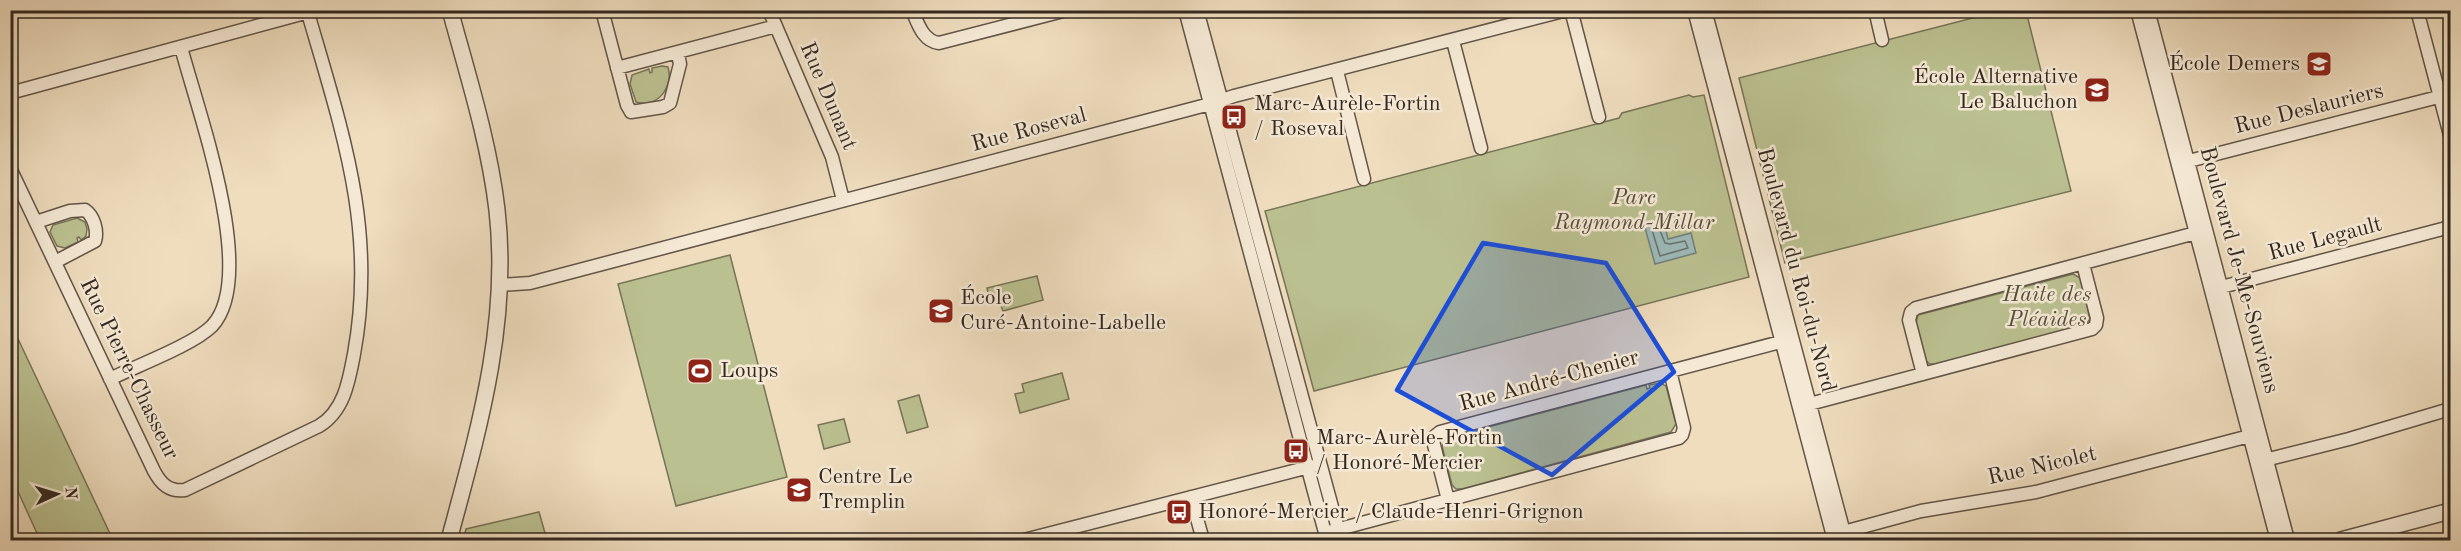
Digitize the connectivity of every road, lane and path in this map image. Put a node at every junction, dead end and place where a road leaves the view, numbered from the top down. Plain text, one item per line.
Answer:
1 (450, 10) edge
2 (602, 10) edge
3 (769, 10) edge
4 (912, 10) edge
5 (1066, 10) edge
6 (1185, 10) edge
7 (1197, 10) edge
8 (1569, 10) edge
9 (1694, 10) edge
10 (1705, 10) edge
11 (1875, 10) edge
12 (2137, 10) edge
13 (2148, 10) edge
14 (2417, 10) edge
15 (312, 12) edge
16 (776, 27) junction
17 (1882, 40) dead end
18 (1453, 41) junction
19 (181, 47) junction
20 (678, 54) junction
21 (617, 68) junction
22 (1337, 71) junction
23 (10, 93) edge
24 (2445, 96) edge
25 (1216, 103) junction
26 (1599, 117) dead end
27 (2451, 135) edge
28 (1481, 148) dead end
29 (2183, 163) junction
30 (10, 168) edge
31 (1364, 179) dead end
32 (843, 201) junction
33 (36, 222) junction
34 (2451, 227) edge
35 (2201, 232) junction
36 (55, 262) junction
37 (2083, 264) junction
38 (501, 285) junction
39 (2216, 289) junction
40 (1787, 341) junction
41 (1670, 371) junction
42 (1923, 374) junction
43 (110, 378) junction
44 (1804, 406) junction
45 (2451, 409) edge
46 (2255, 435) junction
47 (2262, 461) junction
48 (1314, 466) junction
49 (1191, 497) junction
50 (1448, 500) junction
51 (2451, 511) edge
52 (1071, 535) edge
53 (1333, 536) edge
54 (1839, 537) edge
55 (449, 540) edge
56 (1024, 540) edge
57 (1203, 540) edge
58 (2277, 540) edge
59 (2289, 540) edge
60 (2341, 540) edge

1 - 38 street
2 - 21 street
3 - 16 street, Rue Dunant
4 - 5 street
6 - 25 street
7 - 25 street
8 - 18 street, Rue Roseval
8 - 26 street
9 - 40 street, Boulevard du Roi-du-Nord
10 - 40 street, Boulevard du Roi-du-Nord
11 - 17 street
12 - 29 street, Boulevard Je-Me-Souviens
13 - 29 street, Boulevard Je-Me-Souviens
14 - 24 street
15 - 19 street
15 - 43 street, Rue Pierre-Chasseur
16 - 20 street
16 - 32 street, Rue Dunant
18 - 22 street, Rue Roseval
18 - 28 street
19 - 23 street
19 - 43 street
20 - 21 street
20 - 21 street
22 - 25 street, Rue Roseval
22 - 31 street
24 - 27 street
24 - 29 street, Rue Deslauriers
25 - 32 street, Rue Roseval
25 - 48 street
29 - 35 street, Boulevard Je-Me-Souviens
30 - 33 street, Rue Pierre-Chasseur
32 - 38 street, Rue Roseval
33 - 36 street, Rue Pierre-Chasseur
33 - 36 street, Rue Pierre-Chasseur
34 - 39 street, Rue Legault
35 - 37 street
35 - 39 street, Boulevard Je-Me-Souviens
36 - 43 street, Rue Pierre-Chasseur
37 - 42 street
37 - 42 street
38 - 55 street
39 - 46 street, Boulevard Je-Me-Souviens
40 - 41 street, Rue André-Chenier
40 - 44 street, Boulevard du Roi-du-Nord
41 - 50 street, Rue André-Chenier
41 - 50 street, Rue André-Chenier
42 - 44 street
44 - 54 street, Boulevard du Roi-du-Nord
45 - 47 street
46 - 47 street, Boulevard Je-Me-Souviens
46 - 54 street, Rue Nicolet
47 - 58 street, Boulevard Je-Me-Souviens
47 - 59 street, Boulevard Je-Me-Souviens
48 - 49 street
48 - 53 street
49 - 52 street
49 - 57 street
50 - 53 street, Rue André-Chenier
51 - 60 street
52 - 56 street

